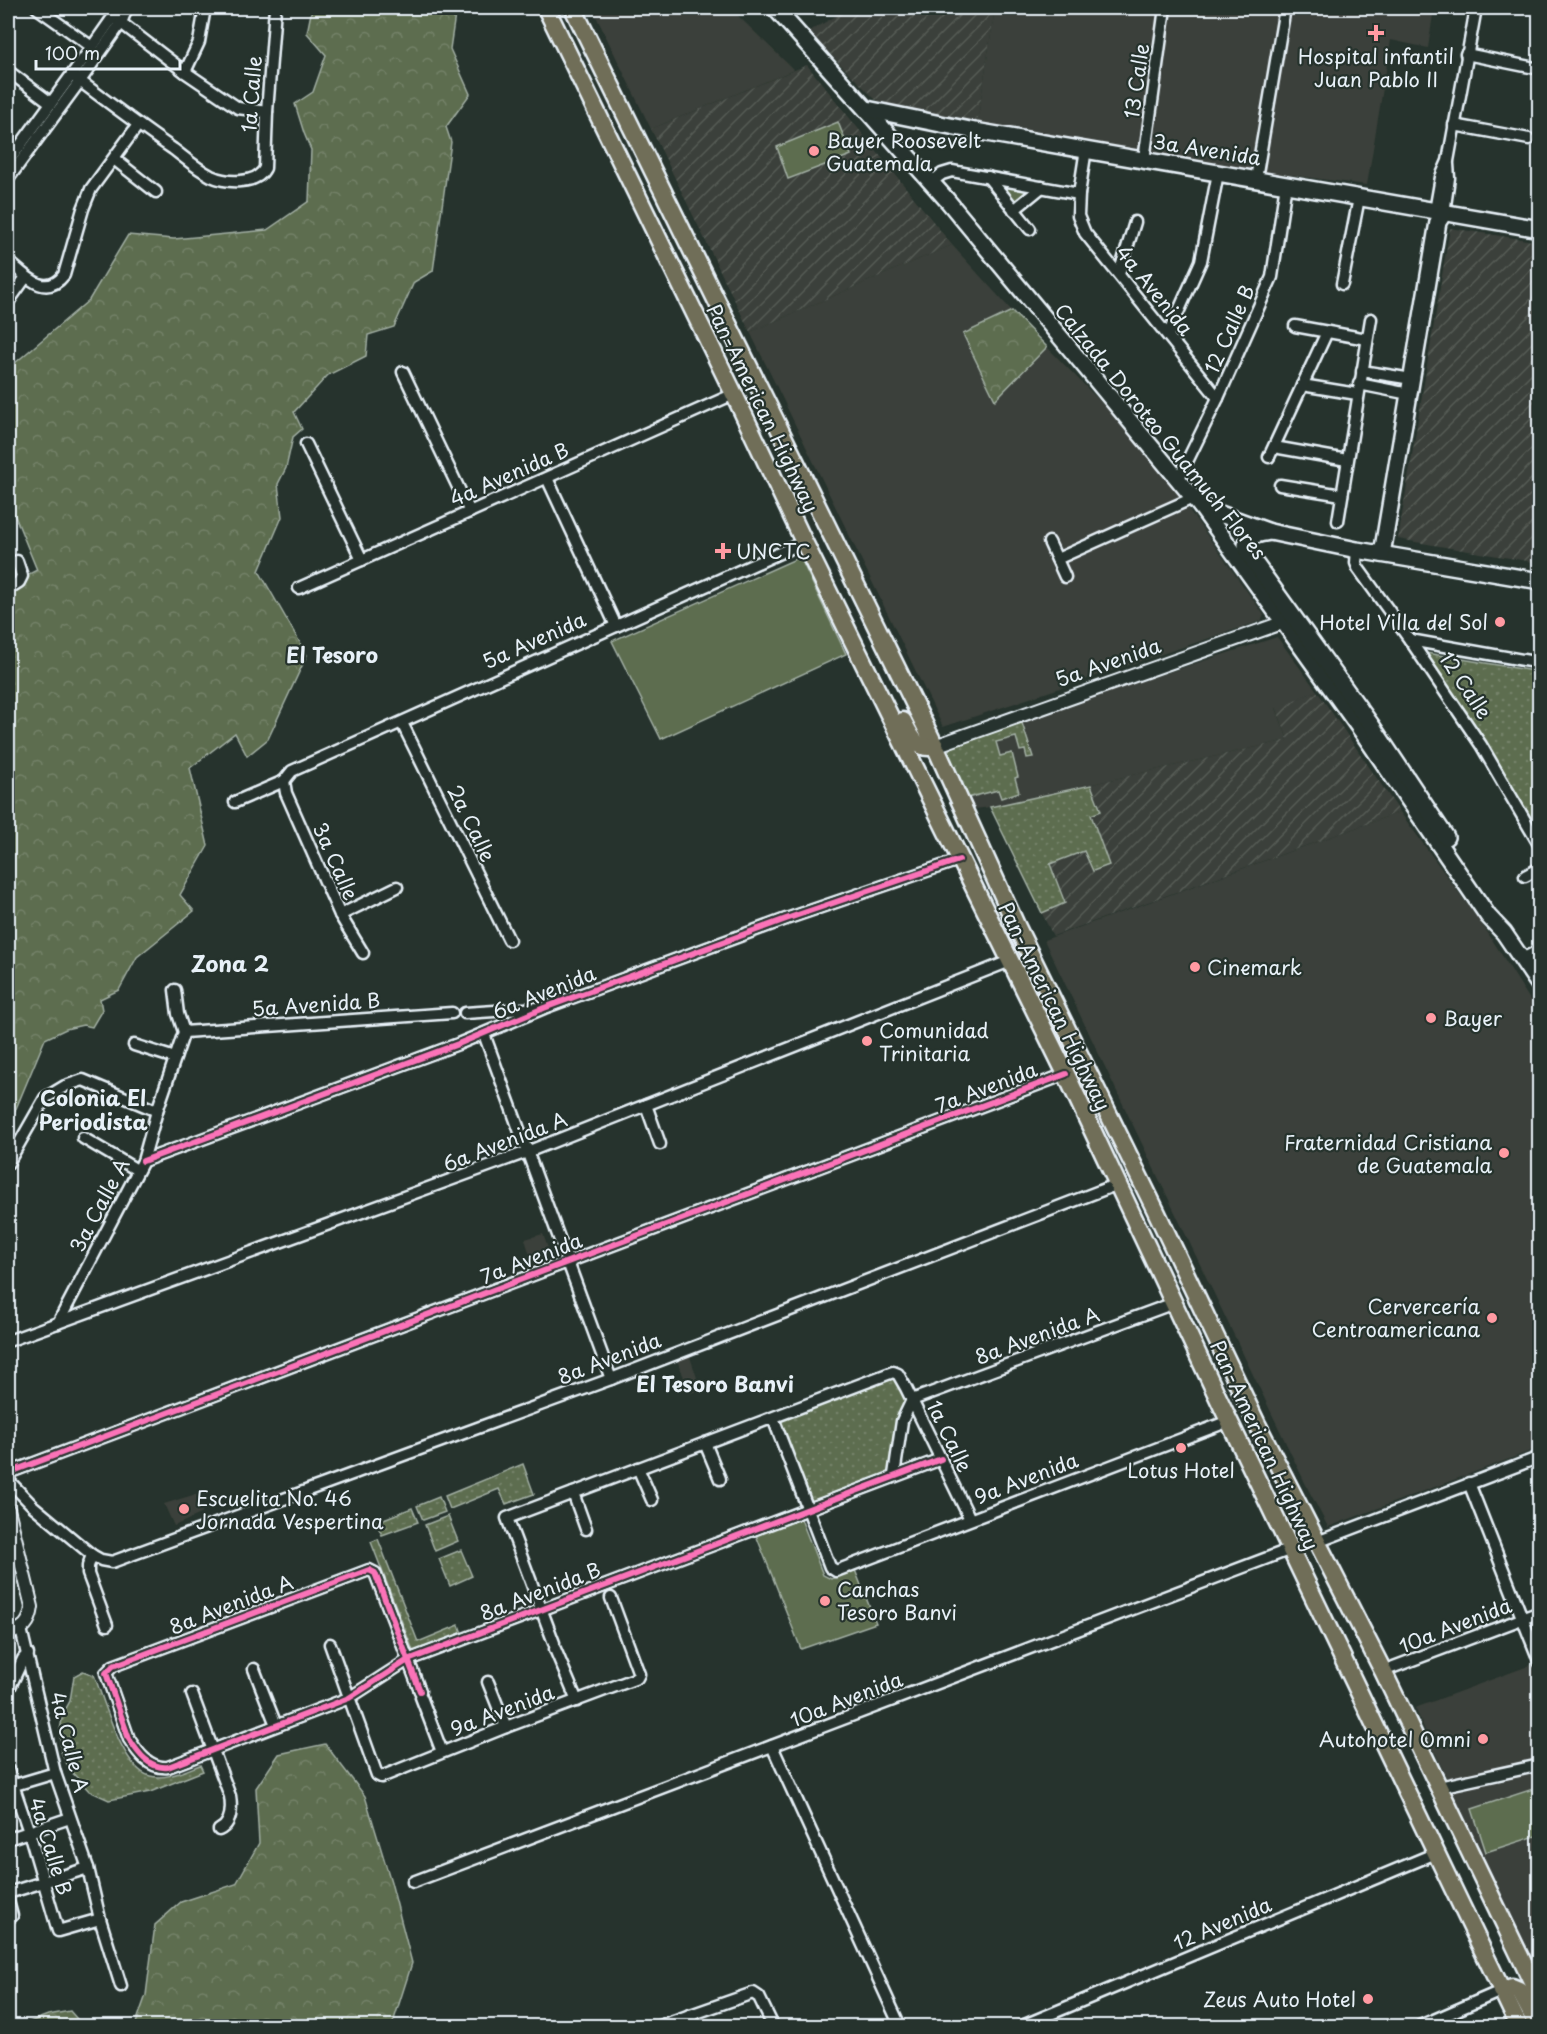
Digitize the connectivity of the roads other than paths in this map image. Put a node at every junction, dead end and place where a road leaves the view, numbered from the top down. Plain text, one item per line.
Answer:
1 (37, 8) edge
2 (127, 8) edge
3 (205, 8) edge
4 (275, 8) edge
5 (546, 8) edge
6 (573, 8) edge
7 (775, 8) edge
8 (1165, 8) edge
9 (1284, 8) edge
10 (1476, 8) edge
11 (117, 16) edge
12 (92, 47) junction
13 (1467, 54) junction
14 (1539, 69) edge
15 (8, 71) edge
16 (185, 72) junction
17 (76, 78) junction
18 (51, 103) junction
19 (867, 109) junction
20 (267, 112) junction
21 (926, 121) junction
22 (138, 125) junction
23 (1454, 125) junction
24 (1529, 139) dead end
25 (900, 148) junction
26 (1086, 149) junction
27 (114, 159) junction
28 (8, 160) edge
29 (646, 160) junction
30 (1144, 160) junction
31 (624, 167) junction
32 (1218, 173) junction
33 (988, 177) junction
34 (8, 179) edge
35 (1256, 179) junction
36 (930, 183) junction
37 (1286, 184) junction
38 (1042, 187) junction
39 (156, 192) dead end
40 (1079, 194) junction
41 (1359, 198) junction
42 (1014, 210) junction
43 (1439, 215) junction
44 (1135, 222) dead end
45 (1030, 229) dead end
46 (1539, 229) edge
47 (8, 261) edge
48 (1119, 274) junction
49 (26, 277) junction
50 (1342, 284) dead end
51 (8, 302) edge
52 (1371, 319) dead end
53 (1295, 326) dead end
54 (1327, 332) junction
55 (1168, 335) junction
56 (1367, 339) junction
57 (1362, 371) junction
58 (403, 372) dead end
59 (1384, 375) junction
60 (1302, 386) junction
61 (1410, 387) junction
62 (1381, 388) junction
63 (1358, 389) junction
64 (734, 394) junction
65 (1218, 398) junction
66 (306, 444) dead end
67 (760, 450) junction
68 (1347, 460) junction
69 (546, 478) junction
70 (1178, 480) junction
71 (1280, 484) dead end
72 (1342, 495) junction
73 (1197, 503) junction
74 (470, 512) junction
75 (1338, 521) dead end
76 (1269, 532) junction
77 (804, 542) junction
78 (1048, 542) dead end
79 (1357, 550) junction
80 (1382, 554) junction
81 (362, 560) junction
82 (1057, 560) junction
83 (17, 561) dead end
84 (1065, 577) dead end
85 (1539, 581) edge
86 (298, 588) dead end
87 (8, 589) edge
88 (1288, 620) junction
89 (616, 626) junction
90 (1410, 640) junction
91 (1539, 663) edge
92 (402, 723) junction
93 (935, 746) junction
94 (284, 781) junction
95 (234, 802) dead end
96 (1539, 846) edge
97 (960, 860) junction
98 (1539, 870) edge
99 (1525, 876) dead end
100 (397, 887) dead end
101 (340, 915) junction
102 (1016, 925) junction
103 (509, 940) dead end
104 (1539, 950) edge
105 (363, 953) dead end
106 (1522, 959) junction
107 (1010, 961) junction
108 (1539, 986) edge
109 (175, 990) dead end
110 (544, 1008) junction
111 (452, 1013) dead end
112 (465, 1013) dead end
113 (184, 1032) junction
114 (484, 1034) junction
115 (134, 1045) dead end
116 (176, 1058) junction
117 (1066, 1074) junction
118 (646, 1105) junction
119 (157, 1111) junction
120 (83, 1138) dead end
121 (660, 1144) dead end
122 (527, 1152) junction
123 (8, 1163) edge
124 (140, 1165) junction
125 (1118, 1184) junction
126 (1130, 1209) junction
127 (567, 1262) junction
128 (1194, 1292) junction
129 (1174, 1304) junction
130 (58, 1323) junction
131 (8, 1341) edge
132 (611, 1379) junction
133 (912, 1400) junction
134 (773, 1418) junction
135 (1229, 1421) junction
136 (1257, 1424) junction
137 (705, 1443) junction
138 (1539, 1457) edge
139 (941, 1459) junction
140 (638, 1468) junction
141 (8, 1473) edge
142 (894, 1475) junction
143 (720, 1479) dead end
144 (8, 1480) edge
145 (1469, 1483) junction
146 (573, 1493) junction
147 (652, 1500) dead end
148 (808, 1508) junction
149 (8, 1509) edge
150 (970, 1519) junction
151 (586, 1529) dead end
152 (1317, 1542) junction
153 (1291, 1549) junction
154 (92, 1555) junction
155 (611, 1599) dead end
156 (541, 1608) junction
157 (1539, 1612) edge
158 (1522, 1619) junction
159 (107, 1625) dead end
160 (21, 1629) junction
161 (8, 1632) edge
162 (330, 1644) dead end
163 (28, 1654) junction
164 (408, 1660) junction
165 (1539, 1663) edge
166 (254, 1668) dead end
167 (1383, 1671) junction
168 (488, 1682) dead end
169 (8, 1691) edge
170 (192, 1694) dead end
171 (349, 1698) junction
172 (577, 1701) junction
173 (276, 1725) junction
174 (506, 1727) junction
175 (772, 1746) junction
176 (214, 1750) junction
177 (442, 1752) junction
178 (1539, 1765) edge
179 (157, 1767) joint
180 (8, 1770) edge
181 (55, 1773) junction
182 (10, 1786) edge
183 (1439, 1787) junction
184 (70, 1818) junction
185 (219, 1830) dead end
186 (29, 1832) junction
187 (8, 1839) edge
188 (1436, 1853) junction
189 (88, 1868) junction
190 (44, 1881) junction
191 (413, 1882) dead end
192 (8, 1893) edge
193 (8, 1901) edge
194 (12, 1916) dead end
195 (100, 1919) junction
196 (120, 1986) dead end
197 (1501, 1990) junction
198 (1539, 1998) edge
199 (689, 2015) junction
200 (659, 2026) edge
201 (694, 2026) edge
202 (773, 2026) edge
203 (900, 2026) edge
204 (1022, 2026) edge
205 (1420, 2026) edge
206 (1519, 2026) edge
207 (1538, 2026) edge

1 - 12 street
2 - 11 street
3 - 16 street
4 - 20 street, 1a Calle
5 - 31 highway, Pan-American Highway
6 - 29 highway, Pan-American Highway
7 - 19 main road, Calzada Doroteo Guamuch Flores
8 - 30 street, 13 Calle
9 - 35 street
10 - 13 street
11 - 12 street
11 - 16 street
11 - 17 street
12 - 17 street
13 - 14 street
13 - 23 street
15 - 18 street
16 - 20 street
17 - 18 street
17 - 22 street
17 - 34 street
18 - 28 street
19 - 21 main road, 3a Avenida
19 - 25 main road, Calzada Doroteo Guamuch Flores
20 - 22 street, 1a Calle
21 - 25 main road
21 - 26 main road, 3a Avenida
22 - 27 street
23 - 24 street
23 - 43 street
25 - 36 main road, Calzada Doroteo Guamuch Flores
26 - 30 main road, 3a Avenida
26 - 40 street
27 - 39 street
27 - 49 street
29 - 31 highway
29 - 93 highway, Pan-American Highway
30 - 32 main road, 3a Avenida
31 - 64 highway, Pan-American Highway
32 - 35 main road, 3a Avenida
32 - 55 street
33 - 36 street
33 - 38 street
33 - 42 street
35 - 37 main road, 3a Avenida
36 - 70 main road, Calzada Doroteo Guamuch Flores
37 - 41 main road, 3a Avenida
37 - 65 street, 12 Calle B
38 - 40 street
38 - 42 street
40 - 48 street, 4a Avenida
41 - 43 main road, 3a Avenida
41 - 50 street
42 - 45 street
43 - 46 main road, 3a Avenida
43 - 61 main road
44 - 48 street
47 - 49 street
48 - 55 street, 4a Avenida
49 - 51 street
52 - 56 street
53 - 54 street
54 - 56 street
54 - 60 street
55 - 65 street, 4a Avenida
56 - 57 street
57 - 59 street
57 - 63 street
58 - 74 street
59 - 61 street
59 - 62 street
60 - 63 street
60 - 68 street
61 - 62 street
61 - 80 main road
62 - 63 street
63 - 68 street
64 - 67 highway, Pan-American Highway
64 - 69 street, 4a Avenida B
65 - 70 street, 12 Calle B
66 - 81 street
67 - 77 highway, Pan-American Highway
67 - 93 highway
68 - 72 street
69 - 74 street, 4a Avenida B
69 - 89 street
70 - 73 main road, Calzada Doroteo Guamuch Flores
71 - 72 street
72 - 75 street
73 - 76 main road
73 - 82 street
73 - 88 main road, Calzada Doroteo Guamuch Flores
74 - 81 street, 4a Avenida B
76 - 79 main road
76 - 88 main road, Calzada Doroteo Guamuch Flores
77 - 89 street, 5a Avenida
77 - 97 highway, Pan-American Highway
78 - 82 street
79 - 80 main road
79 - 90 street, 12 Calle
80 - 85 main road
81 - 86 street, 4a Avenida B
82 - 84 street
83 - 87 street
88 - 93 street, 5a Avenida
88 - 106 main road, Calzada Doroteo Guamuch Flores
89 - 92 street, 5a Avenida
90 - 91 street
90 - 96 street, 12 Calle
92 - 94 street, 5a Avenida
92 - 103 street, 2a Calle
93 - 102 highway, Pan-American Highway
94 - 95 street, 5a Avenida
94 - 101 street, 3a Calle
97 - 102 highway
97 - 107 highway, Pan-American Highway
97 - 110 street, 6a Avenida
98 - 99 street
100 - 101 street
101 - 105 street, 3a Calle
102 - 128 highway, Pan-American Highway
104 - 106 street
106 - 108 main road, Calzada Doroteo Guamuch Flores
107 - 117 highway, Pan-American Highway
107 - 118 street, 6a Avenida A
109 - 113 street
110 - 112 street
110 - 114 street, 6a Avenida
111 - 113 street, 5a Avenida B
113 - 116 street, 3a Calle A
114 - 122 street
114 - 124 street, 6a Avenida
115 - 116 street
116 - 119 street, 3a Calle A
117 - 125 highway, Pan-American Highway
117 - 127 street, 7a Avenida
118 - 121 street
118 - 122 street, 6a Avenida A
119 - 123 street
119 - 124 street, 3a Calle A
120 - 124 street
122 - 127 street
122 - 130 street, 6a Avenida A
124 - 130 street, 3a Calle A
125 - 126 highway, Pan-American Highway
125 - 132 street, 8a Avenida
126 - 128 highway
126 - 129 highway, Pan-American Highway
127 - 132 street
127 - 141 street, 7a Avenida
128 - 136 highway, Pan-American Highway
129 - 133 street, 8a Avenida A
129 - 135 highway, Pan-American Highway
129 - 136 highway
130 - 131 street, 6a Avenida A
132 - 154 street, 8a Avenida
133 - 134 street, 1a Calle
133 - 139 street, 1a Calle
133 - 142 street
134 - 137 street
134 - 148 street
135 - 150 street, 9a Avenida
135 - 153 highway, Pan-American Highway
136 - 152 highway, Pan-American Highway
137 - 140 street
137 - 143 street
138 - 145 street
139 - 142 street, 8a Avenida B
139 - 150 street, 1a Calle
140 - 146 street
140 - 147 street
142 - 148 street, 8a Avenida B
144 - 154 street
145 - 152 street
145 - 158 street
146 - 151 street
146 - 156 street
148 - 150 street, 9a Avenida
148 - 156 street, 8a Avenida B
149 - 160 street
152 - 167 highway, Pan-American Highway
153 - 175 street, 10a Avenida
153 - 188 highway, Pan-American Highway
154 - 159 street
155 - 172 street, 9a Avenida
156 - 164 street, 8a Avenida B
156 - 172 street
157 - 158 street, 10a Avenida
158 - 165 street
158 - 167 street, 10a Avenida
160 - 161 street
160 - 163 street, 4a Calle A
162 - 171 street
163 - 169 street
163 - 181 street, 4a Calle A
164 - 171 street, 8a Avenida B
164 - 177 street
164 - 179 street, 8a Avenida A
166 - 173 street
167 - 183 highway, Pan-American Highway
168 - 174 street
170 - 176 street
171 - 173 street, 8a Avenida B
171 - 177 street, 9a Avenida
172 - 174 street, 9a Avenida
173 - 176 street, 8a Avenida B
174 - 177 street, 9a Avenida
175 - 191 street, 10a Avenida
175 - 203 street
176 - 179 street, 8a Avenida B
176 - 185 street
178 - 183 street
180 - 182 street, 4a Calle B
181 - 182 street
181 - 184 street, 4a Calle A
182 - 186 street, 4a Calle B
183 - 198 highway, Pan-American Highway
184 - 186 street
184 - 189 street, 4a Calle A
186 - 187 street
186 - 190 street, 4a Calle B
188 - 197 highway, Pan-American Highway
188 - 204 street, 12 Avenida
189 - 190 street
189 - 195 street, 4a Calle A
190 - 192 street
190 - 195 street, 4a Calle B
193 - 194 street
195 - 196 street, 4a Calle A
197 - 205 street
197 - 206 highway, Pan-American Highway
197 - 207 highway
199 - 200 street
199 - 201 street
199 - 202 street

